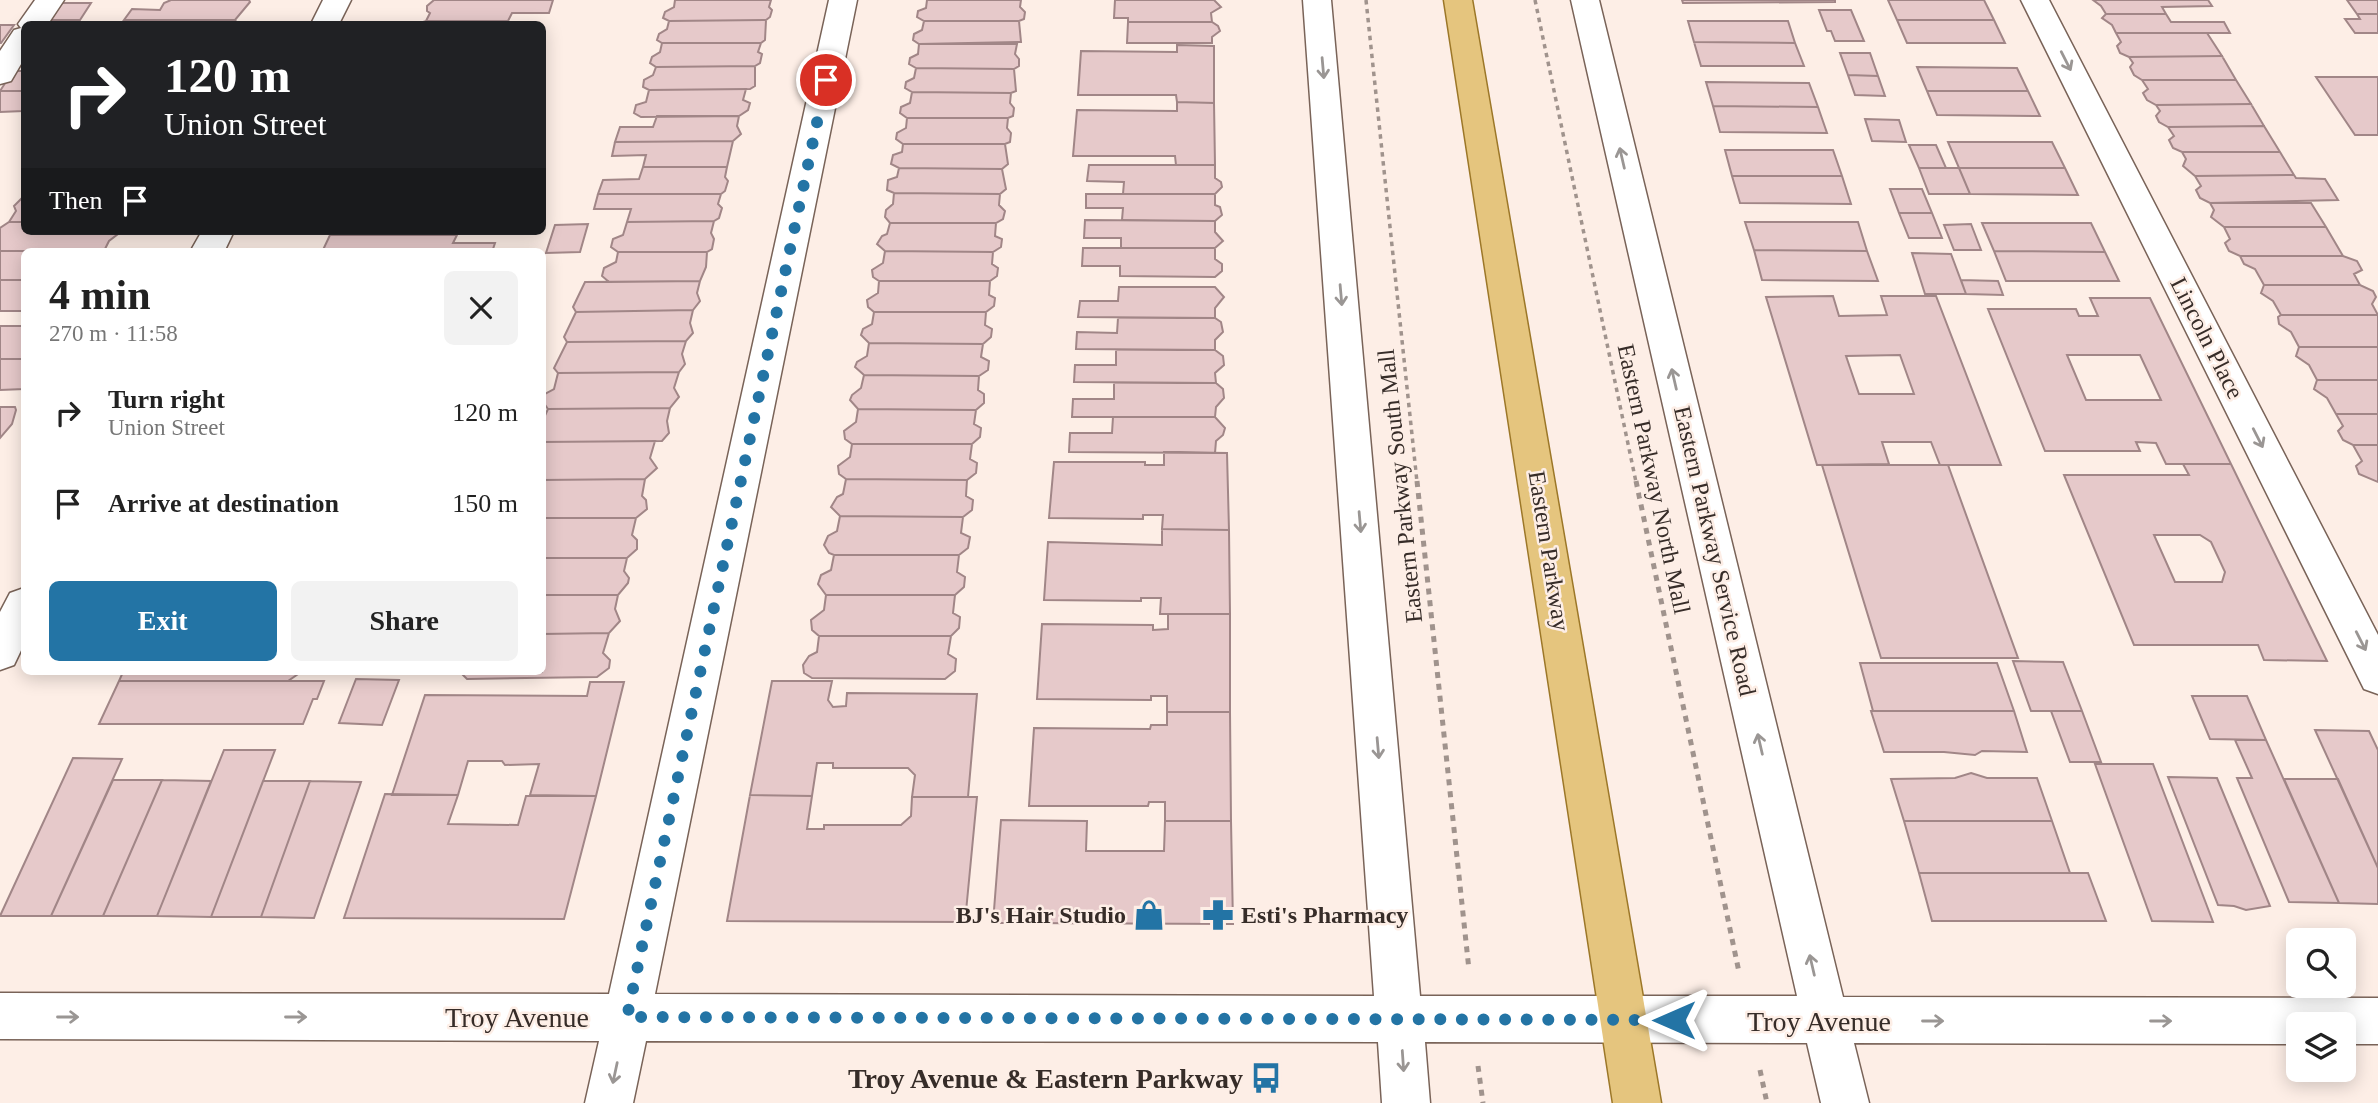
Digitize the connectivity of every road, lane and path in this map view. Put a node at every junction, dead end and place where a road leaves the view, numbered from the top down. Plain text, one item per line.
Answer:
1 (50, 0) edge
2 (337, 0) edge
3 (843, 0) edge
4 (1317, 0) edge
5 (1366, 0) edge
6 (1458, 0) edge
7 (1535, 0) edge
8 (1585, 0) edge
9 (2035, 0) edge
10 (35, 21) edge
11 (326, 21) edge
12 (21, 42) edge
13 (0, 74) edge
14 (21, 611) edge
15 (0, 652) edge
16 (2378, 676) edge
17 (1738, 966) dead end
18 (1468, 969) dead end
19 (0, 1016) edge
20 (627, 1017) junction
21 (1400, 1019) junction
22 (1623, 1020) junction
23 (1825, 1021) junction
24 (2378, 1021) edge
25 (1758, 1064) dead end
26 (1478, 1067) dead end
27 (609, 1103) edge
28 (1406, 1103) edge
29 (1483, 1103) edge
30 (1637, 1103) edge
31 (1767, 1103) edge
32 (1845, 1103) edge

1 - 10 street
2 - 11 street
3 - 20 street
4 -> 21 street
5 - 18 path, Eastern Parkway South Mall
6 - 22 main road, Eastern Parkway
7 - 17 path, Eastern Parkway North Mall
23 -> 8 street, Eastern Parkway Service Road
9 -> 16 street, Lincoln Place
12 - 13 street
14 - 15 street
19 -> 20 street, Troy Avenue
20 - 21 street, Troy Avenue
20 -> 27 street
21 - 22 street, Troy Avenue
21 -> 28 street
22 - 23 street, Troy Avenue
22 - 30 main road, Eastern Parkway
23 -> 24 street, Troy Avenue
23 - 32 street, Eastern Parkway Service Road
25 - 31 path
26 - 29 path

